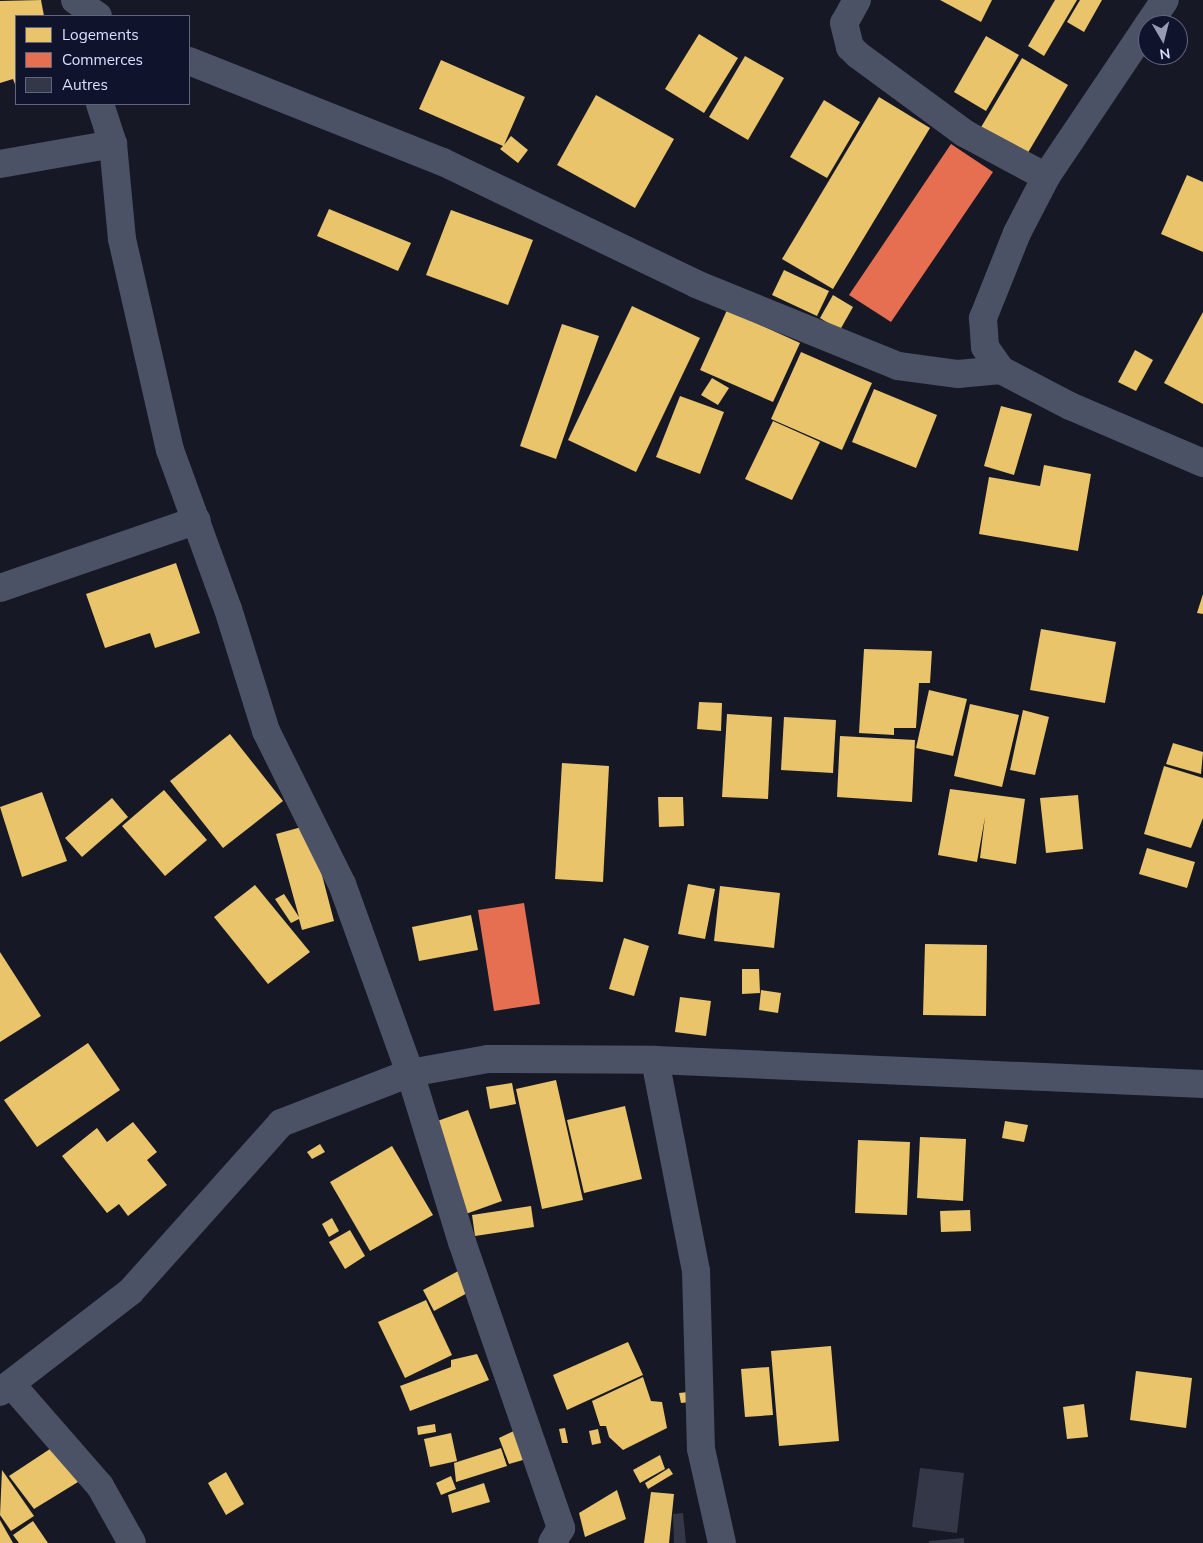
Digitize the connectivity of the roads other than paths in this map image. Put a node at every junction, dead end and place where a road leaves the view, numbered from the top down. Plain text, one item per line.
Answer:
1 (67, 0) edge
2 (75, 0) edge
3 (856, 0) edge
4 (1165, 0) edge
5 (72, 15) edge
6 (97, 15) edge
7 (1155, 15) edge
8 (1138, 40) edge
9 (190, 62) edge
10 (100, 105) edge
11 (113, 144) junction
12 (0, 164) edge
13 (1046, 177) junction
14 (1001, 370) junction
15 (1203, 463) edge
16 (197, 520) junction
17 (0, 588) edge
18 (655, 1060) junction
19 (410, 1073) junction
20 (1203, 1084) edge
21 (6, 1388) edge
22 (132, 1543) edge
23 (552, 1543) edge
24 (722, 1543) edge

1 - 5 street
2 - 6 street
3 - 13 street
4 - 7 street
8 - 13 street
9 - 14 street
10 - 11 street
11 - 12 street
11 - 16 street
13 - 14 street
14 - 15 street
16 - 17 street
16 - 19 street
18 - 19 street
18 - 20 street
18 - 24 street
19 - 21 street
19 - 23 street
21 - 22 street

